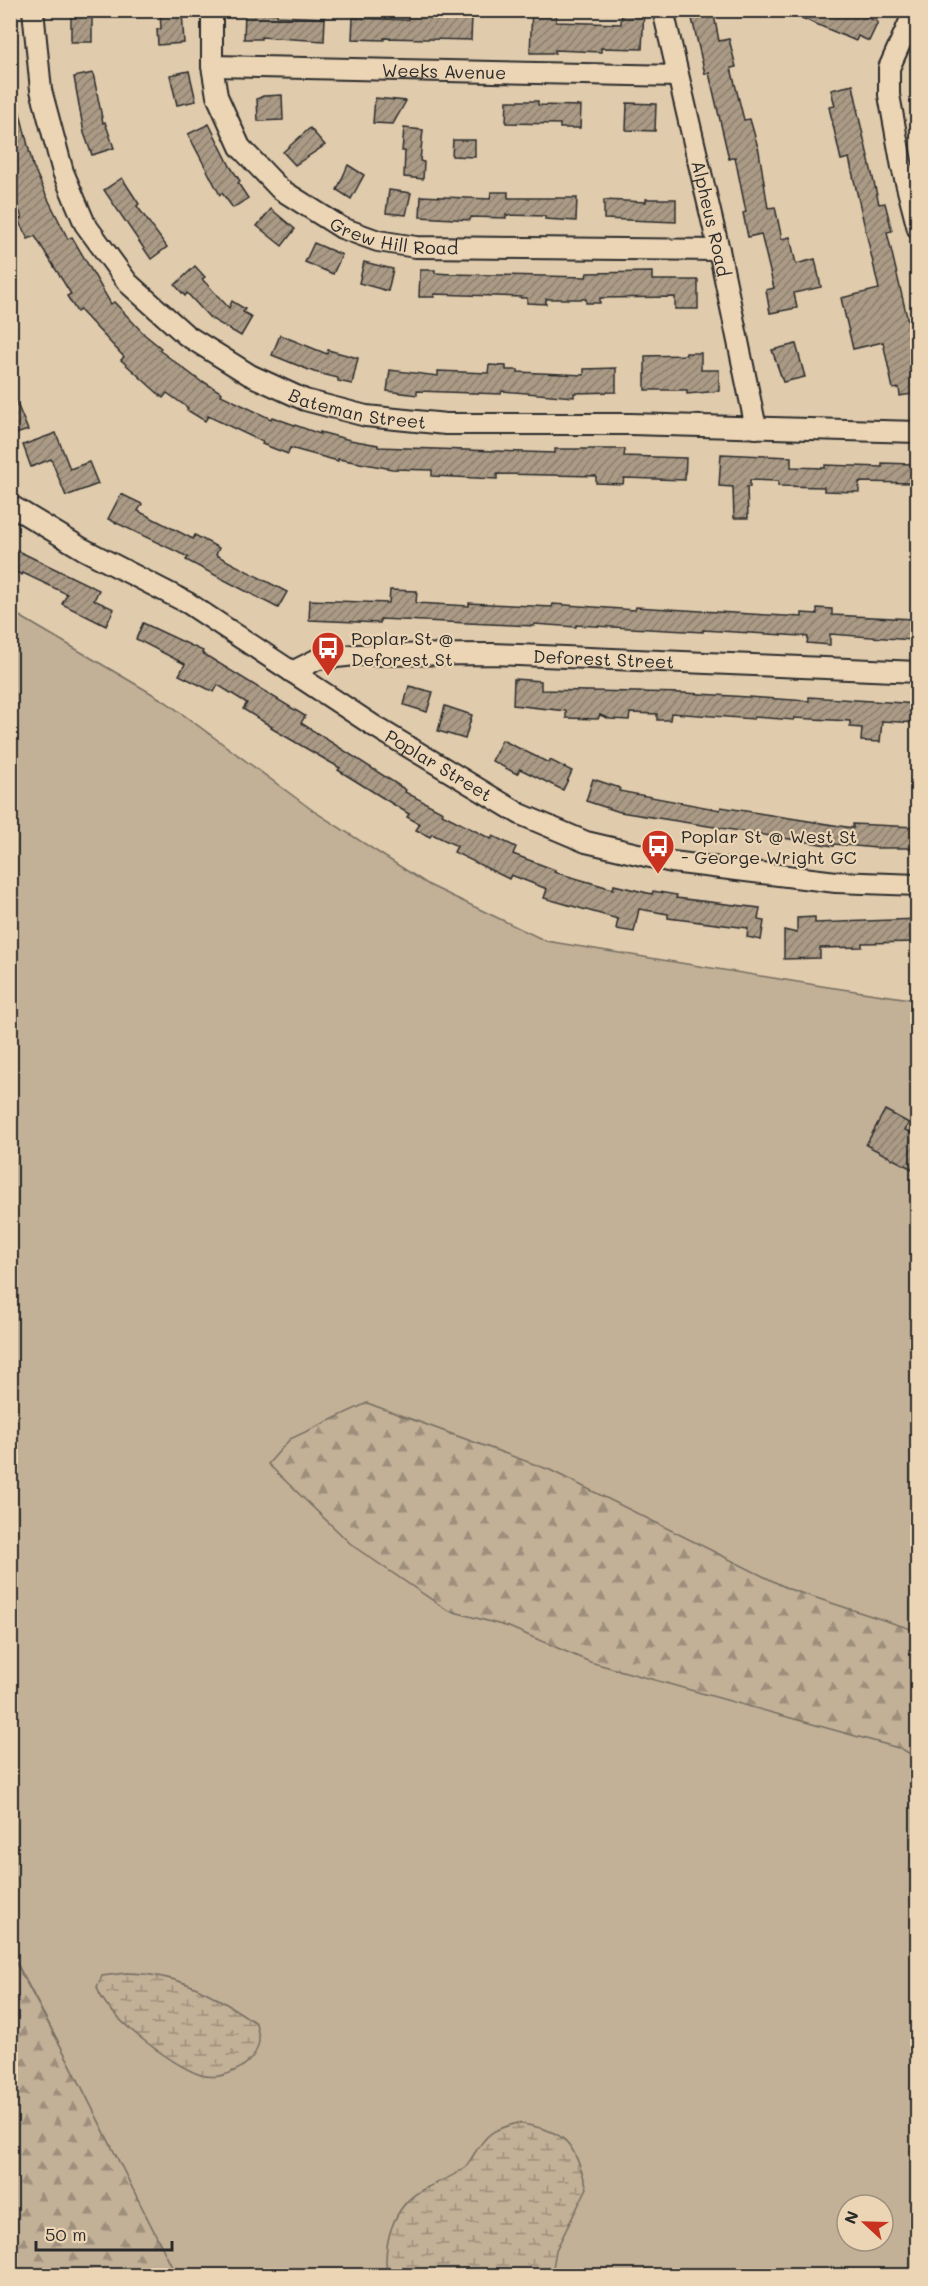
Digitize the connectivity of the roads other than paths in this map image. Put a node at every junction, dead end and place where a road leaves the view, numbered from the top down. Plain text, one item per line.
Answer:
1 (33, 10) edge
2 (212, 10) edge
3 (663, 10) edge
4 (915, 10) edge
5 (212, 66) junction
6 (678, 76) junction
7 (918, 229) edge
8 (719, 250) junction
9 (756, 428) junction
10 (918, 432) edge
11 (10, 505) edge
12 (292, 672) junction
13 (918, 672) edge
14 (918, 885) edge

1 - 9 street, Bateman Street
2 - 5 street, Grew Hill Road
3 - 6 street, Alpheus Road
4 - 7 street
5 - 6 street, Weeks Avenue
5 - 8 street, Grew Hill Road
6 - 8 street, Alpheus Road
8 - 9 street, Alpheus Road
9 - 10 street, Bateman Street
11 - 12 street, Poplar Street
12 - 13 street, Deforest Street
12 - 14 street, Poplar Street

